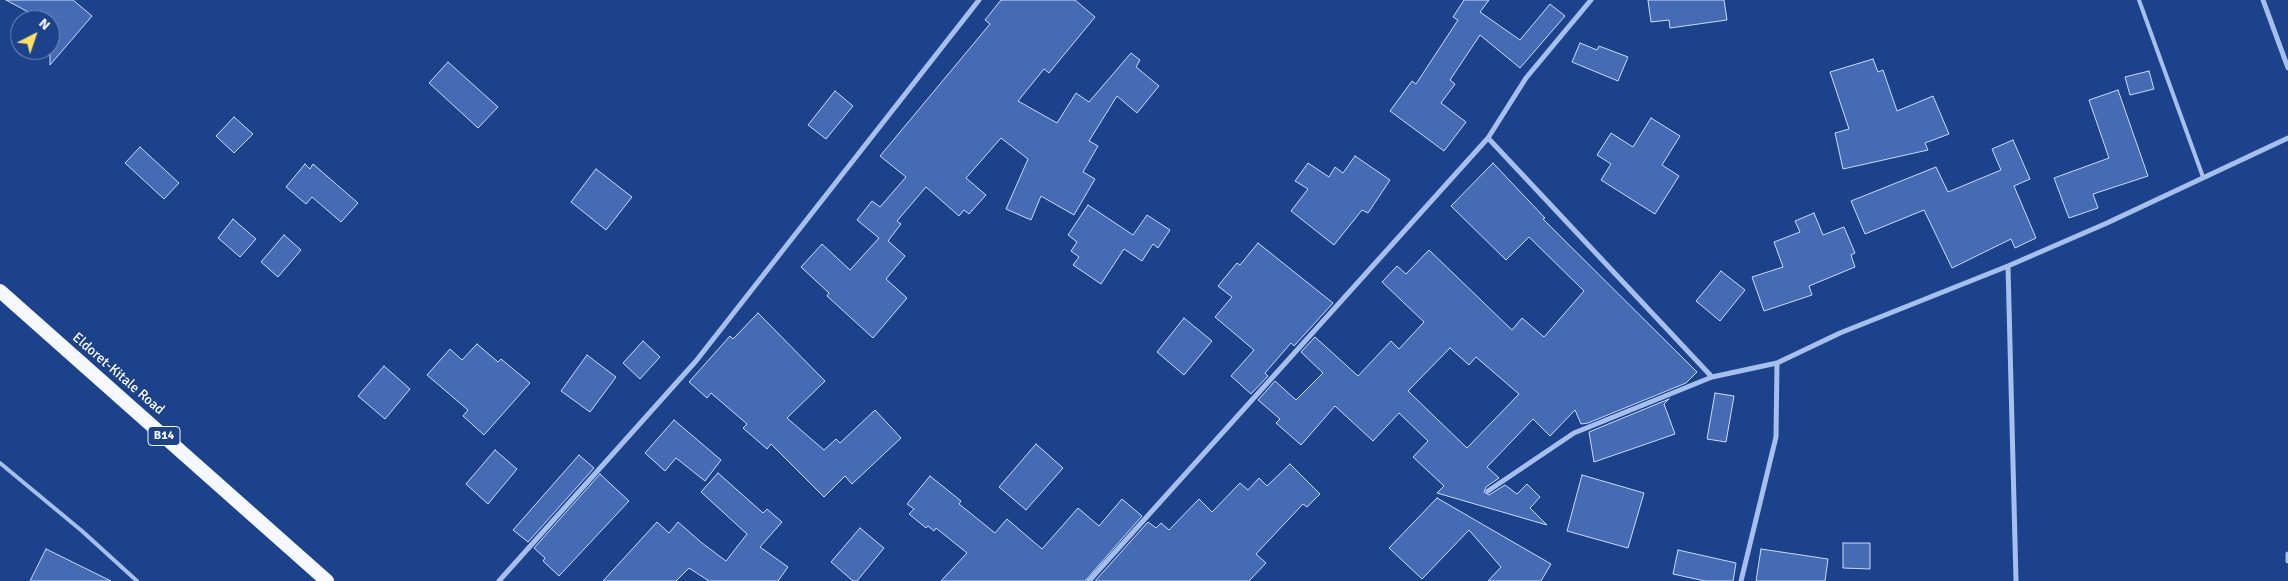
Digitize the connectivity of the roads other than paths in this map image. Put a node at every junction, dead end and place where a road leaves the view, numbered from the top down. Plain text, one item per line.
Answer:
1 (980, 0) edge
2 (1590, 0) edge
3 (2139, 0) edge
4 (2263, 0) edge
5 (2288, 68) edge
6 (1488, 138) junction
7 (2288, 138) edge
8 (2203, 177) junction
9 (2008, 266) junction
10 (0, 291) edge
11 (1776, 363) junction
12 (1712, 377) junction
13 (0, 463) edge
14 (1488, 491) dead end
15 (2288, 554) edge
16 (2288, 561) edge
17 (137, 581) edge
18 (327, 581) edge
19 (499, 581) edge
20 (1089, 581) edge
21 (1741, 581) edge
22 (2016, 581) edge

1 - 19 street
2 - 6 street
3 - 8 lane
4 - 5 street
6 - 12 street
6 - 20 street
7 - 8 street
8 - 9 street
9 - 11 street
9 - 22 street
10 - 18 highway, Eldoret-Kitale Road / B14
11 - 12 street
11 - 21 street
12 - 14 street
13 - 17 lane
15 - 16 street

